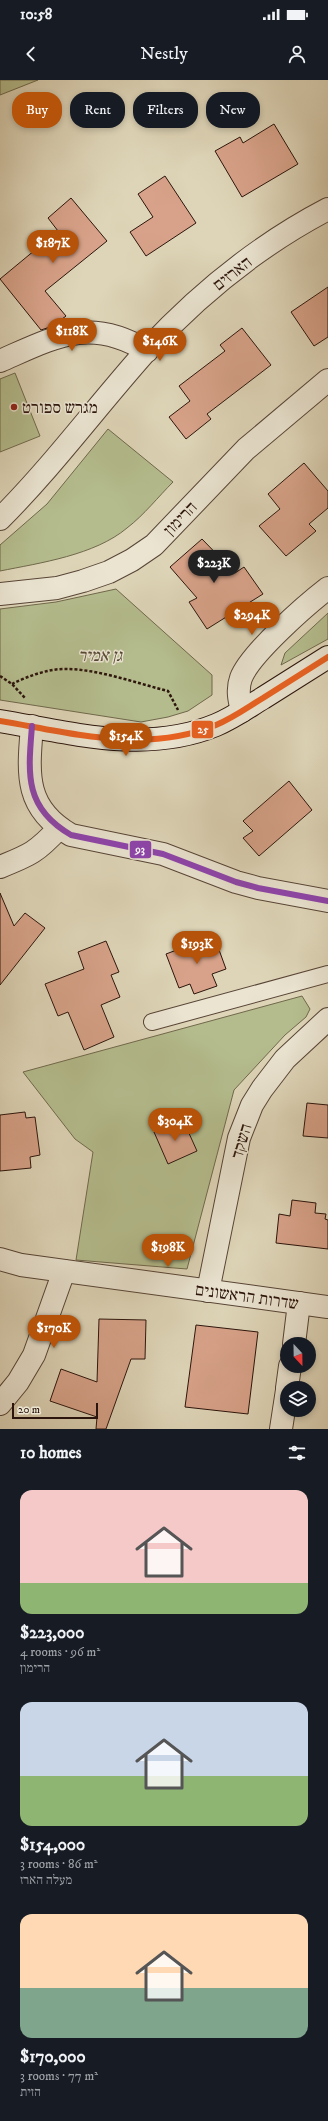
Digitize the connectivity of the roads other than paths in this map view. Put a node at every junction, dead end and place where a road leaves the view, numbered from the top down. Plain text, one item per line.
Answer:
1 (328, 209) edge
2 (147, 351) junction
3 (0, 361) edge
4 (328, 380) edge
5 (0, 519) edge
6 (328, 588) edge
7 (0, 594) edge
8 (328, 657) edge
9 (242, 711) junction
10 (0, 721) edge
11 (32, 726) junction
12 (59, 828) junction
13 (0, 867) edge
14 (328, 901) edge
15 (328, 974) edge
16 (328, 1019) edge
17 (152, 1022) dead end
18 (0, 1260) edge
19 (64, 1271) junction
20 (208, 1291) junction
21 (299, 1303) junction
22 (328, 1307) edge
23 (295, 1337) edge
24 (0, 1404) edge
25 (284, 1417) edge
26 (282, 1429) edge

1 - 2 street, הארזים
2 - 3 street
2 - 5 street, הארזים
4 - 7 street, הרימון
6 - 9 street
8 - 9 street
9 - 11 street
10 - 11 street
11 - 12 street
12 - 13 street
12 - 14 street
15 - 17 lane
16 - 20 street, השקד
18 - 19 street, שדרות הראשונים
19 - 20 street, שדרות הראשונים
19 - 24 street
20 - 21 street, שדרות הראשונים
21 - 22 street, שדרות הראשונים
21 - 23 street
25 - 26 street

